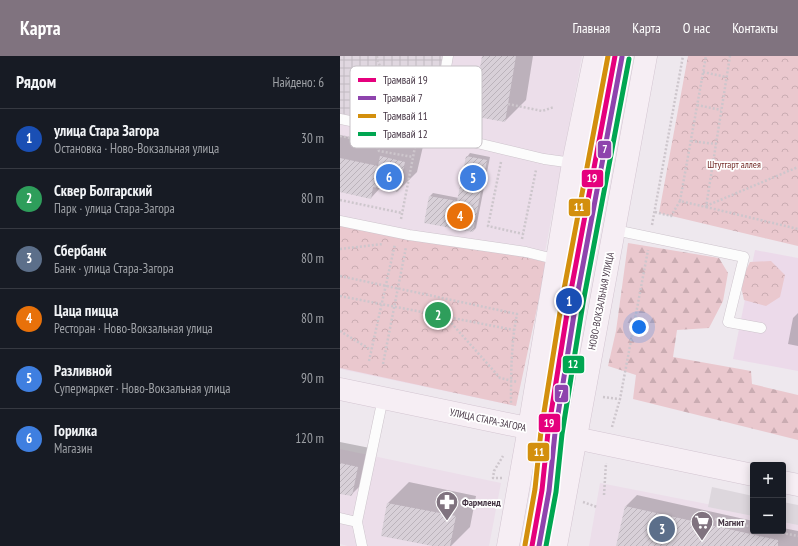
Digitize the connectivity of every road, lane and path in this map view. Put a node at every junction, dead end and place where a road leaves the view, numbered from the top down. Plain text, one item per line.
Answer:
1 (377, 56) edge
2 (448, 56) edge
3 (595, 56) edge
4 (646, 56) edge
5 (683, 56) edge
6 (706, 56) edge
7 (730, 56) edge
8 (380, 66) edge
9 (446, 66) edge
10 (703, 72) junction
11 (726, 77) junction
12 (508, 104) dead end
13 (697, 105) junction
14 (554, 107) dead end
15 (721, 110) junction
16 (340, 119) edge
17 (350, 121) edge
18 (340, 136) edge
19 (350, 138) edge
20 (691, 141) junction
21 (716, 144) junction
22 (482, 145) edge
23 (378, 148) edge
24 (415, 148) edge
25 (503, 150) junction
26 (413, 157) junction
27 (538, 158) junction
28 (573, 163) junction
29 (798, 167) edge
30 (340, 200) edge
31 (680, 200) junction
32 (706, 207) junction
33 (655, 212) junction
34 (402, 213) junction
35 (401, 219) dead end
36 (340, 221) edge
37 (798, 229) edge
38 (615, 230) junction
39 (405, 234) junction
40 (523, 234) junction
41 (650, 238) junction
42 (387, 244) dead end
43 (521, 244) dead end
44 (340, 249) edge
45 (558, 260) junction
46 (340, 276) edge
47 (386, 285) junction
48 (399, 288) junction
49 (340, 296) edge
50 (382, 304) junction
51 (395, 307) junction
52 (446, 317) junction
53 (761, 328) dead end
54 (514, 330) junction
55 (340, 331) edge
56 (371, 350) junction
57 (369, 361) dead end
58 (383, 364) dead end
59 (511, 381) junction
60 (537, 384) junction
61 (340, 389) edge
62 (583, 394) junction
63 (384, 398) junction
64 (620, 399) junction
65 (512, 409) dead end
66 (530, 428) junction
67 (575, 438) junction
68 (607, 445) junction
69 (503, 456) dead end
70 (750, 474) edge
71 (506, 479) dead end
72 (786, 483) edge
73 (798, 485) edge
74 (604, 495) dead end
75 (577, 500) dead end
76 (598, 507) dead end
77 (340, 518) edge
78 (714, 519) dead end
79 (357, 522) junction
80 (750, 526) edge
81 (786, 534) edge
82 (798, 536) edge
83 (362, 546) edge
84 (508, 546) edge
85 (556, 546) edge

1 - 8 path
2 - 9 lane
3 - 28 main road
4 - 38 main road, НОВО-ВОКЗАЛЬНАЯ УЛИЦА
5 - 33 path
6 - 10 path
7 - 11 path
10 - 11 path
10 - 13 path
11 - 15 path
12 - 14 path
13 - 15 path
13 - 20 path
15 - 21 path
16 - 17 lane
18 - 19 path
20 - 21 path
20 - 31 path
21 - 32 path
22 - 25 lane
23 - 26 path
24 - 26 path
25 - 27 lane
25 - 40 path
26 - 34 path
27 - 28 lane
27 - 40 path
28 - 45 main road
29 - 32 path
30 - 34 path
31 - 32 path
31 - 33 path
32 - 37 path
33 - 41 path
34 - 35 path
36 - 39 lane
38 - 41 lane
38 - 62 main road, НОВО-ВОКЗАЛЬНАЯ УЛИЦА
39 - 45 lane
39 - 47 path
39 - 48 path
40 - 43 path
41 - 53 lane
41 - 64 path
42 - 44 path
45 - 60 main road
46 - 47 path
47 - 48 path
47 - 50 path
48 - 51 path
48 - 54 path
49 - 50 path
50 - 51 path
50 - 56 path
51 - 52 path
51 - 58 path
52 - 54 path
52 - 59 path
54 - 59 path
55 - 56 path
56 - 57 path
59 - 60 path
59 - 65 path
60 - 62 path
60 - 66 main road
61 - 63 main road, УЛИЦА СТАРА-ЗАГОРА
62 - 64 path
62 - 67 main road, НОВО-ВОКЗАЛЬНАЯ УЛИЦА
63 - 66 main road, УЛИЦА СТАРА-ЗАГОРА
63 - 79 lane
64 - 68 path
66 - 67 main road, УЛИЦА СТАРА-ЗАГОРА
66 - 84 main road
67 - 68 main road, УЛИЦА СТАРА-ЗАГОРА
67 - 85 main road, НОВО-ВОКЗАЛЬНАЯ УЛИЦА
68 - 70 main road, УЛИЦА СТАРА-ЗАГОРА
68 - 74 path
69 - 71 path
72 - 73 main road
75 - 76 path
77 - 79 lane
78 - 80 path
79 - 83 lane
81 - 82 path

